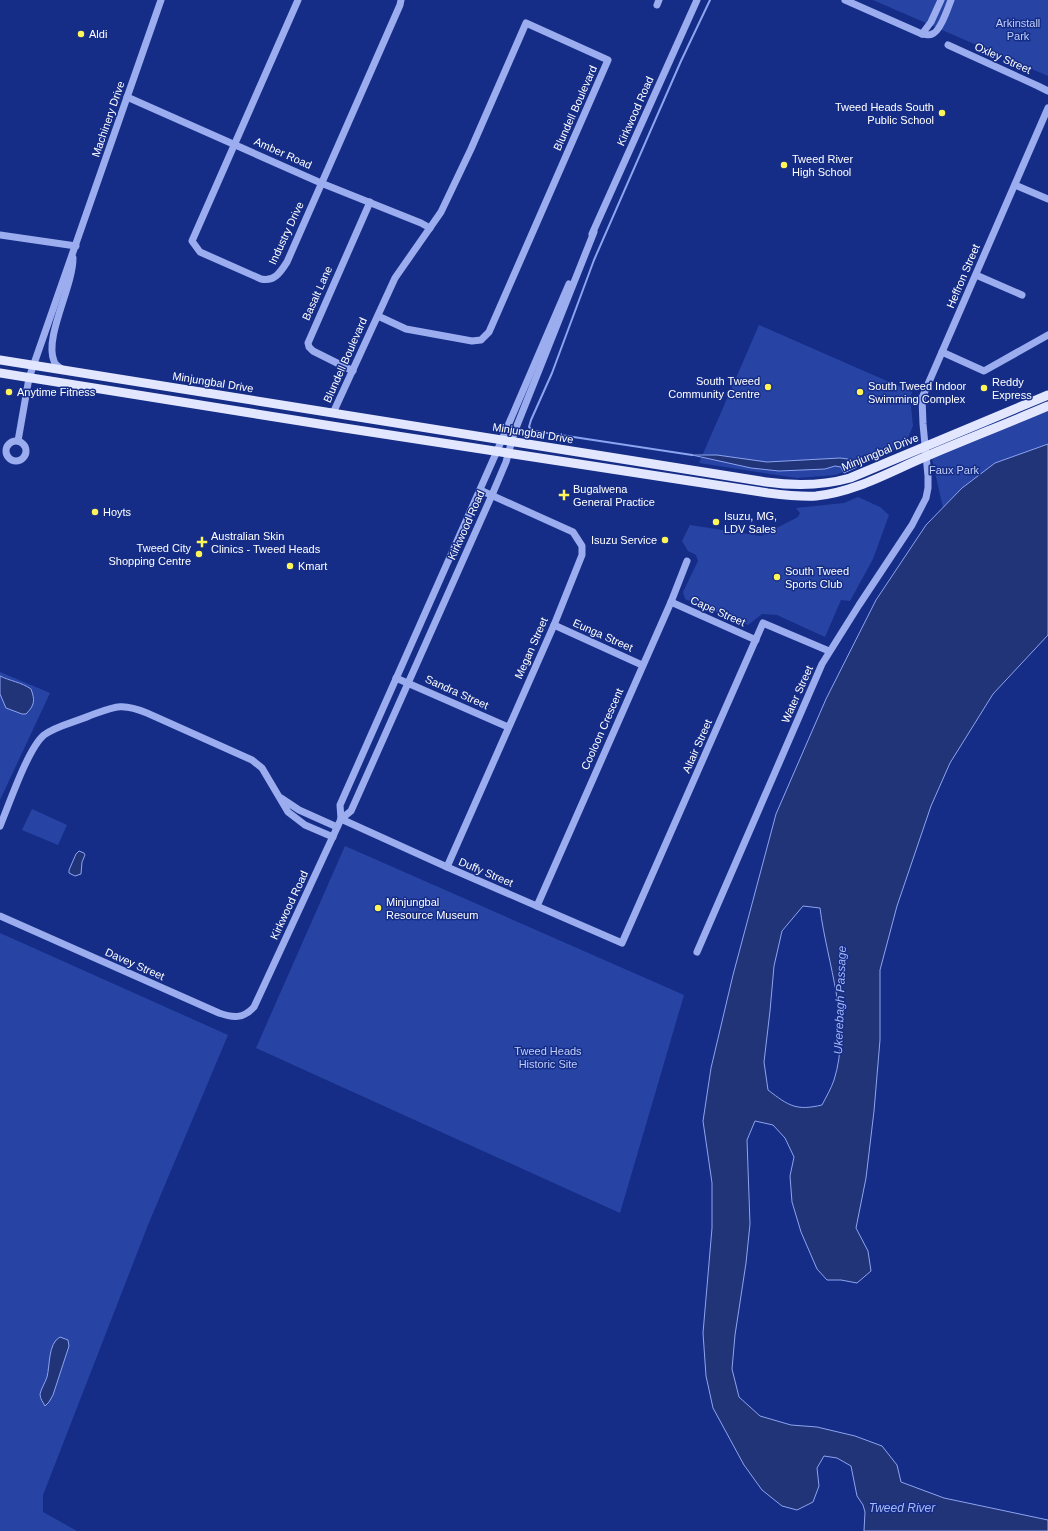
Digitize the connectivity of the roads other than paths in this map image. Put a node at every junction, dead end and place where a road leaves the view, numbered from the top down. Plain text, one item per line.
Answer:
1 (161, 0) edge
2 (298, 0) edge
3 (401, 0) edge
4 (697, 0) edge
5 (845, 0) edge
6 (941, 0) edge
7 (951, 0) edge
8 (922, 34) junction
9 (948, 46) dead end
10 (1048, 91) edge
11 (127, 97) junction
12 (1048, 108) edge
13 (234, 144) junction
14 (321, 183) junction
15 (1015, 185) junction
16 (1048, 199) edge
17 (370, 202) junction
18 (430, 228) junction
19 (0, 235) edge
20 (74, 249) junction
21 (976, 274) junction
22 (1022, 295) dead end
23 (378, 316) junction
24 (1048, 335) edge
25 (942, 352) junction
26 (0, 360) edge
27 (34, 366) junction
28 (65, 370) junction
29 (352, 371) junction
30 (0, 373) edge
31 (29, 378) junction
32 (1048, 395) edge
33 (1048, 406) edge
34 (333, 413) junction
35 (327, 425) junction
36 (506, 441) junction
37 (18, 442) dead end
38 (497, 451) junction
39 (926, 451) junction
40 (508, 453) junction
41 (480, 490) junction
42 (492, 495) junction
43 (687, 561) dead end
44 (670, 602) junction
45 (554, 625) junction
46 (756, 640) junction
47 (829, 651) junction
48 (642, 665) junction
49 (396, 678) junction
50 (408, 683) junction
51 (508, 727) junction
52 (281, 798) junction
53 (341, 819) junction
54 (0, 826) edge
55 (337, 827) junction
56 (333, 837) junction
57 (447, 867) junction
58 (537, 906) junction
59 (0, 916) edge
60 (622, 943) joint
61 (697, 952) dead end
62 (257, 1001) joint

1 - 11 street, Machinery Drive
2 - 13 street, Industry Drive
3 - 14 street, Industry Drive
4 - 36 street, Kirkwood Road
5 - 8 street
6 - 8 street
7 - 8 street
9 - 10 street, Oxley Street
11 - 13 street, Amber Road
11 - 20 street, Machinery Drive
12 - 15 street, Heffron Street
13 - 14 street, Amber Road
13 - 14 street, Industry Drive
14 - 17 street, Amber Road
15 - 16 street
15 - 21 street, Heffron Street
17 - 18 street, Amber Road
17 - 29 street, Basalt Lane
18 - 23 street, Blundell Boulevard
18 - 23 street, Blundell Boulevard
19 - 20 street
20 - 27 street, Machinery Drive
20 - 28 street, Machinery Drive
21 - 22 street
21 - 25 street, Heffron Street
23 - 29 street, Blundell Boulevard
24 - 25 street
25 - 39 street, Heffron Street
26 - 27 main road, Minjungbal Drive
27 - 28 main road, Minjungbal Drive
27 - 31 street, Machinery Drive
28 - 34 main road, Minjungbal Drive
29 - 34 street, Blundell Boulevard
30 - 31 main road, Minjungbal Drive
31 - 35 main road, Minjungbal Drive
31 - 37 street, Machinery Drive
32 - 39 main road, Minjungbal Drive
33 - 39 main road, Minjungbal Drive
34 - 35 main road
34 - 36 main road, Minjungbal Drive
35 - 38 main road, Minjungbal Drive
36 - 38 street, Kirkwood Road
36 - 39 main road, Minjungbal Drive
36 - 40 street, Kirkwood Road
38 - 40 main road, Minjungbal Drive
38 - 41 street, Kirkwood Road
39 - 40 main road, Minjungbal Drive
39 - 47 street, Water Street
40 - 42 street, Kirkwood Road
41 - 42 street, Megan Street
41 - 49 street, Kirkwood Road
42 - 45 street, Megan Street
42 - 50 street, Kirkwood Road
43 - 44 street, Cooloon Crescent
44 - 46 street, Cape Street
44 - 48 street, Cooloon Crescent
45 - 48 street, Eunga Street
45 - 51 street, Megan Street
46 - 47 street, Altair Street
46 - 60 street, Altair Street
47 - 61 street, Water Street
48 - 58 street, Cooloon Crescent
49 - 50 street, Sandra Street
49 - 53 street, Kirkwood Road
50 - 51 street, Sandra Street
50 - 53 street, Kirkwood Road
51 - 57 street, Megan Street
52 - 54 street
52 - 55 street
52 - 56 street
53 - 55 street, Kirkwood Road
53 - 57 street, Duffy Street
55 - 56 street, Kirkwood Road
56 - 62 street, Kirkwood Road
57 - 58 street, Duffy Street
58 - 60 street, Duffy Street
59 - 62 street, Davey Street

